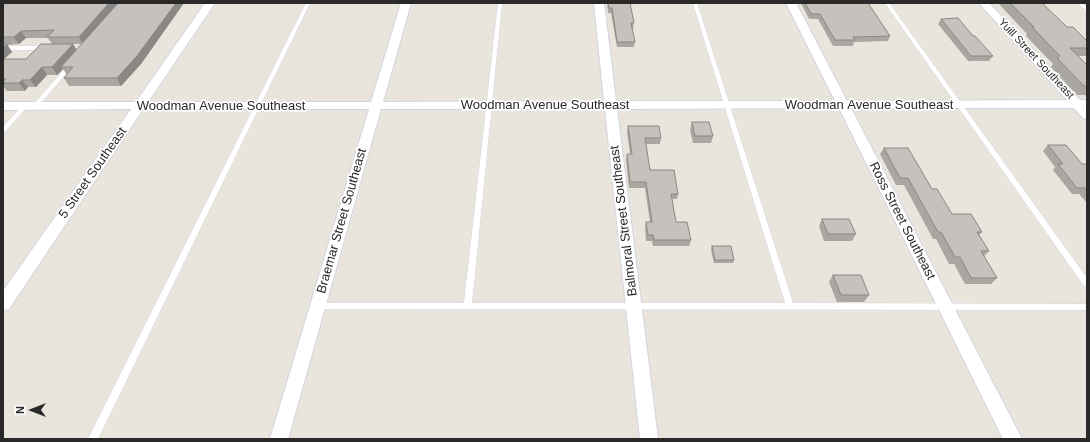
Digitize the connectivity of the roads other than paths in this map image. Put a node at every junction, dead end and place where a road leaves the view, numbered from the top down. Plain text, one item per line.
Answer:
1 (210, 3) edge
2 (308, 3) edge
3 (406, 3) edge
4 (500, 3) edge
5 (599, 3) edge
6 (695, 3) edge
7 (791, 3) edge
8 (887, 3) edge
9 (984, 3) edge
10 (1079, 3) edge
11 (1087, 10) edge
12 (3, 48) edge
13 (56, 48) edge
14 (76, 59) edge
15 (1082, 104) edge
16 (489, 105) junction
17 (610, 105) junction
18 (727, 105) junction
19 (843, 105) junction
20 (959, 105) junction
21 (3, 106) edge
22 (30, 106) junction
23 (139, 106) junction
24 (257, 106) junction
25 (376, 106) junction
26 (1087, 115) edge
27 (3, 131) edge
28 (1087, 284) edge
29 (3, 304) edge
30 (317, 306) junction
31 (468, 306) junction
32 (633, 306) junction
33 (790, 307) junction
34 (945, 307) junction
35 (1087, 307) edge
36 (93, 439) edge
37 (279, 439) edge
38 (649, 439) edge
39 (1013, 439) edge

1 - 23 street, 5 Street Southeast
2 - 24 lane
3 - 25 street, Braemar Street Southeast
4 - 16 lane
5 - 17 street, Balmoral Street Southeast
6 - 18 lane
7 - 19 street, Ross Street Southeast
8 - 20 lane
9 - 15 street, Yuill Street Southeast
10 - 11 lane
12 - 13 lane
14 - 22 lane
15 - 20 street, Woodman Avenue Southeast
15 - 26 street, Yuill Street Southeast
16 - 17 street, Woodman Avenue Southeast
16 - 25 street, Woodman Avenue Southeast
16 - 31 lane
17 - 18 street, Woodman Avenue Southeast
17 - 32 street, Balmoral Street Southeast
18 - 19 street, Woodman Avenue Southeast
18 - 33 lane
19 - 20 street, Woodman Avenue Southeast
19 - 34 street, Ross Street Southeast
20 - 28 lane
21 - 22 street, Woodman Avenue Southeast
22 - 23 street, Woodman Avenue Southeast
22 - 27 lane
23 - 24 street, Woodman Avenue Southeast
23 - 29 street, 5 Street Southeast
24 - 25 street, Woodman Avenue Southeast
24 - 36 lane
25 - 30 street, Braemar Street Southeast
30 - 31 lane
30 - 37 street, Braemar Street Southeast
31 - 32 lane
32 - 33 lane
32 - 38 street, Balmoral Street Southeast
33 - 34 lane
34 - 35 lane
34 - 39 street, Ross Street Southeast

